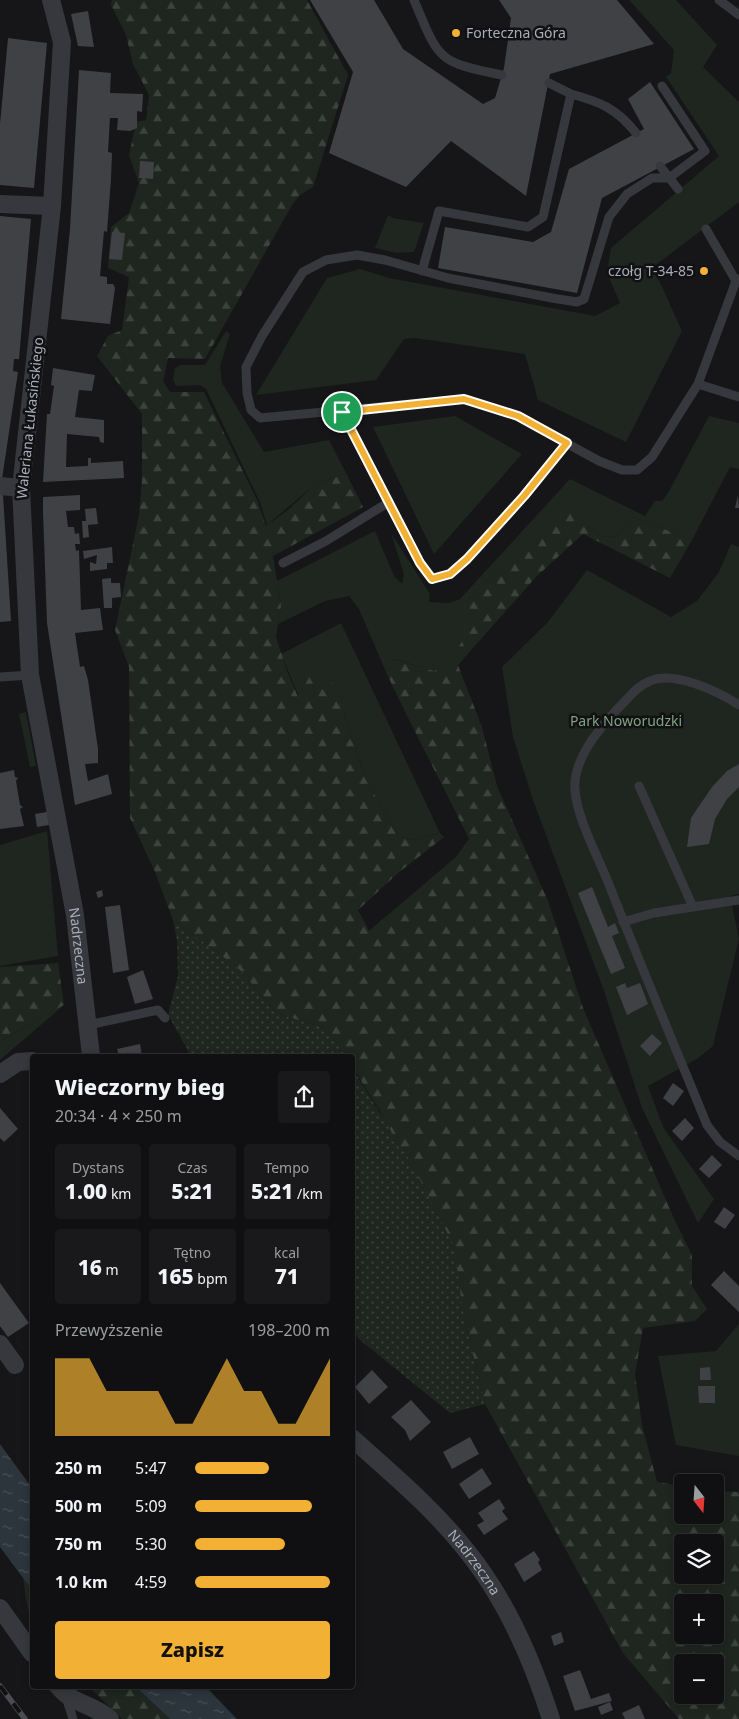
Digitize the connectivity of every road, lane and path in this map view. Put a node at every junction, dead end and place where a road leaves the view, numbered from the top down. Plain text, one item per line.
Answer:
1 (51, 0) edge
2 (414, 0) edge
3 (719, 0) edge
4 (739, 15) edge
5 (502, 75) dead end
6 (549, 82) dead end
7 (662, 86) dead end
8 (571, 94) junction
9 (636, 133) dead end
10 (660, 166) dead end
11 (669, 178) junction
12 (678, 189) dead end
13 (0, 204) edge
14 (52, 206) junction
15 (706, 228) dead end
16 (422, 271) junction
17 (738, 280) edge
18 (698, 384) junction
19 (739, 397) edge
20 (342, 412) junction
21 (567, 443) junction
22 (0, 486) edge
23 (21, 488) junction
24 (389, 502) junction
25 (283, 563) dead end
26 (30, 675) junction
27 (0, 677) edge
28 (739, 705) edge
29 (639, 786) dead end
30 (60, 836) joint
31 (739, 900) edge
32 (693, 908) junction
33 (624, 922) junction
34 (165, 1018) dead end
35 (88, 1025) junction
36 (91, 1054) edge
37 (30, 1061) edge
38 (0, 1074) edge
39 (739, 1156) edge
40 (0, 1344) edge
41 (15, 1365) dead end
42 (355, 1441) edge
43 (0, 1608) edge
44 (30, 1649) edge
45 (62, 1691) edge
46 (73, 1719) edge
47 (110, 1719) edge
48 (551, 1719) edge

1 - 14 street, Waleriana Łukasińskiego
2 - 5 lane
3 - 4 lane
6 - 8 lane
7 - 11 lane
8 - 9 lane
8 - 16 lane
10 - 11 lane
11 - 12 lane
11 - 16 lane
13 - 14 street
14 - 23 street, Waleriana Łukasińskiego
15 - 17 lane
16 - 20 lane
17 - 18 lane
18 - 19 lane
18 - 21 lane
20 - 21 lane
20 - 24 lane
21 - 24 lane
22 - 23 street
23 - 26 street, Waleriana Łukasińskiego
24 - 25 lane
26 - 27 lane
26 - 30 street, Waleriana Łukasińskiego
28 - 33 lane
29 - 32 lane
30 - 35 street, Nadrzeczna
31 - 32 lane
32 - 33 lane
33 - 39 lane
34 - 35 lane
35 - 36 street, Nadrzeczna
37 - 38 street
40 - 41 street
42 - 48 street, Nadrzeczna
43 - 44 street
45 - 46 lane
45 - 47 street

